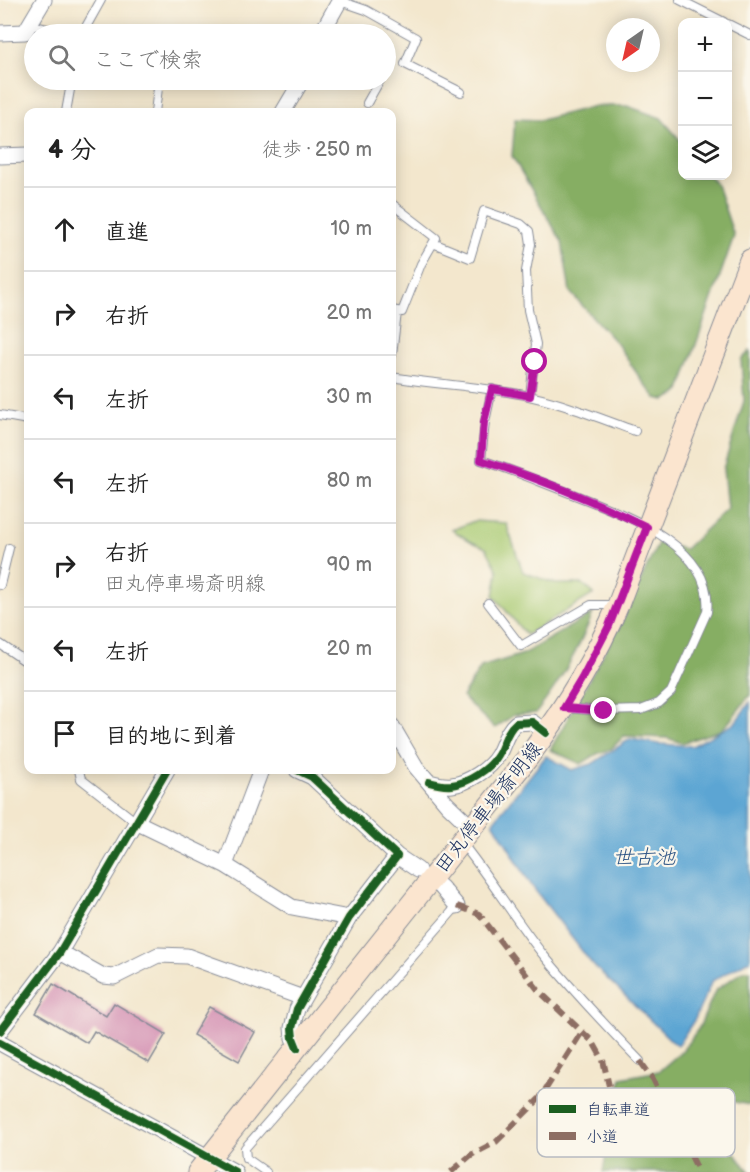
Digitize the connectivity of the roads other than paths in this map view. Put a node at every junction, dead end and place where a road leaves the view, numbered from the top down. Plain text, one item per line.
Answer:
1 (44, 0) edge
2 (101, 0) edge
3 (339, 0) edge
4 (680, 0) edge
5 (716, 18) edge
6 (28, 24) edge
7 (88, 24) edge
8 (327, 24) edge
9 (391, 24) edge
10 (732, 26) edge
11 (396, 27) edge
12 (24, 32) edge
13 (0, 33) edge
14 (750, 35) edge
15 (70, 90) edge
16 (158, 90) edge
17 (296, 90) edge
18 (374, 90) edge
19 (461, 92) dead end
20 (367, 103) dead end
21 (67, 108) edge
22 (156, 108) edge
23 (285, 108) edge
24 (0, 156) edge
25 (24, 156) edge
26 (396, 207) edge
27 (433, 243) junction
28 (750, 260) edge
29 (396, 311) edge
30 (396, 377) edge
31 (492, 389) junction
32 (530, 396) junction
33 (0, 415) edge
34 (24, 419) edge
35 (635, 431) dead end
36 (647, 527) junction
37 (9, 548) dead end
38 (0, 585) edge
39 (488, 603) dead end
40 (618, 605) junction
41 (0, 644) edge
42 (24, 660) edge
43 (564, 708) junction
44 (396, 733) edge
45 (546, 733) junction
46 (80, 774) edge
47 (165, 774) edge
48 (259, 774) edge
49 (317, 774) edge
50 (429, 782) junction
51 (136, 822) junction
52 (466, 835) junction
53 (397, 856) junction
54 (225, 865) junction
55 (418, 870) dead end
56 (441, 887) dead end
57 (457, 906) joint
58 (349, 918) junction
59 (60, 952) junction
60 (303, 998) junction
61 (0, 1031) edge
62 (0, 1043) edge
63 (297, 1048) junction
64 (640, 1061) dead end
65 (204, 1165) edge
66 (235, 1172) edge
67 (266, 1172) edge

1 - 6 street
2 - 7 lane
3 - 8 street
3 - 9 lane
4 - 5 lane
10 - 14 lane
11 - 19 lane
12 - 13 street
15 - 21 lane
16 - 22 lane
17 - 23 street
18 - 20 lane
24 - 25 street
26 - 27 lane
27 - 29 lane
27 - 32 lane
28 - 36 main road, 田丸停車場斎明線
30 - 31 lane
31 - 32 lane
31 - 36 lane
32 - 35 lane
33 - 34 lane
36 - 40 main road, 田丸停車場斎明線
36 - 43 lane
37 - 38 lane
39 - 40 lane
40 - 43 main road, 田丸停車場斎明線
41 - 42 lane
43 - 45 main road, 田丸停車場斎明線
44 - 50 street
45 - 50 street
45 - 52 main road, 田丸停車場斎明線
46 - 51 lane
47 - 51 street
48 - 54 street
49 - 53 street
50 - 52 street
51 - 54 street
51 - 59 street
52 - 63 main road, 田丸停車場斎明線
52 - 64 lane
53 - 55 street
53 - 58 street
54 - 58 street
56 - 57 street
57 - 67 lane
58 - 60 street
59 - 60 street
59 - 61 street
60 - 63 street
62 - 65 street
63 - 65 main road, 田丸停車場斎明線
65 - 66 street

